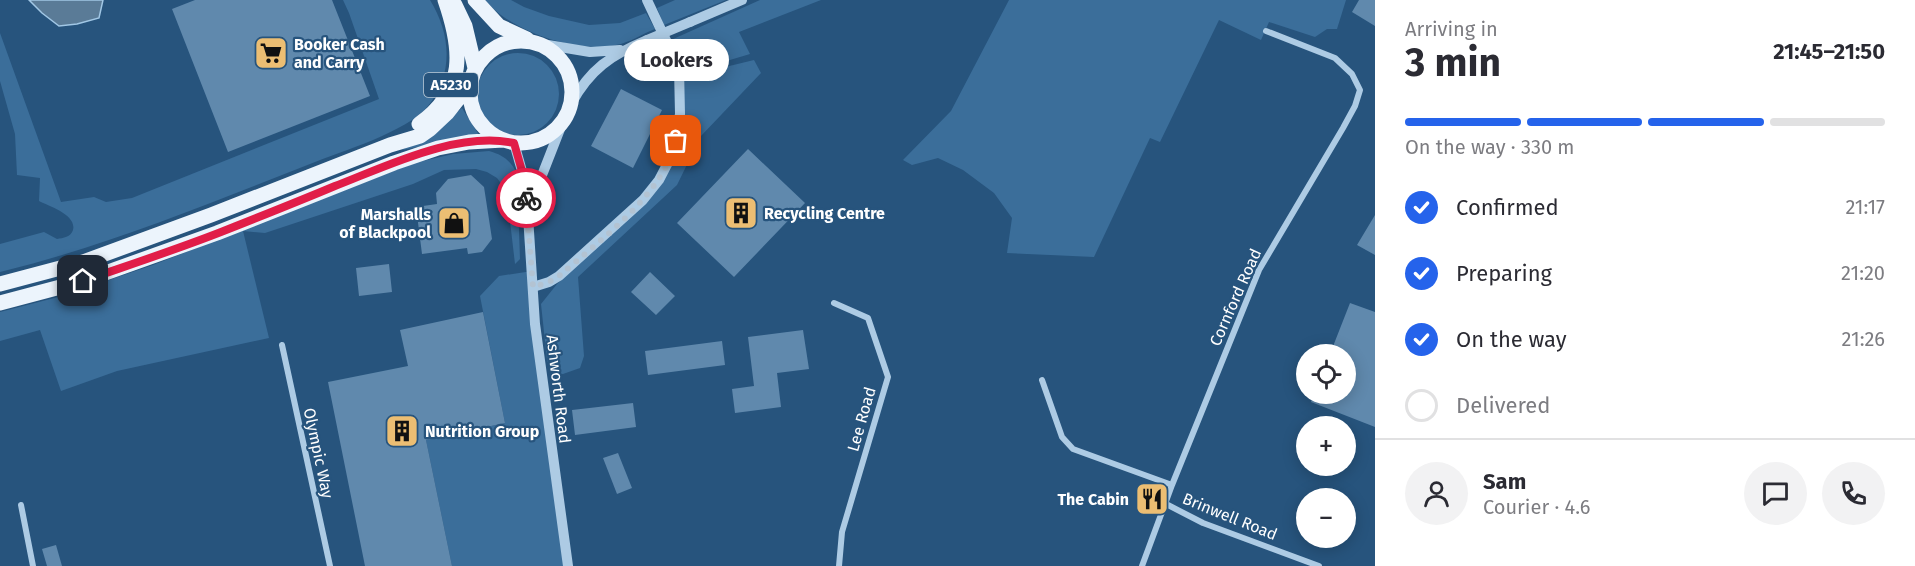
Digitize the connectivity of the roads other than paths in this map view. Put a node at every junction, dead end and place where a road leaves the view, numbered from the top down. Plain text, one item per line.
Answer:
1 (445, 0) edge
2 (452, 0) edge
3 (475, 0) edge
4 (647, 0) edge
5 (742, 0) edge
6 (1266, 32) dead end
7 (537, 43) junction
8 (626, 49) junction
9 (475, 68) junction
10 (469, 85) junction
11 (571, 104) junction
12 (564, 119) junction
13 (508, 142) junction
14 (390, 145) junction
15 (527, 214) junction
16 (0, 284) edge
17 (533, 287) junction
18 (0, 303) edge
19 (834, 303) dead end
20 (282, 345) dead end
21 (1042, 380) dead end
22 (1172, 485) junction
23 (1166, 504) junction
24 (21, 505) dead end
25 (33, 566) edge
26 (330, 566) edge
27 (568, 566) edge
28 (839, 566) edge
29 (1142, 566) edge
30 (1319, 566) edge

1 - 14 main road, A5230
2 - 9 main road, A5230
3 - 7 main road
4 - 17 street
5 - 8 street, bridge
6 - 22 street, Cornford Road
7 - 8 street
7 - 9 main road, A5230
7 - 11 main road
8 - 11 street
9 - 10 main road, A5230
10 - 13 main road, A5230
10 - 14 main road, A5230
11 - 12 main road
12 - 13 main road
12 - 15 street, Ashworth Road
13 - 15 street, Ashworth Road
13 - 18 main road
14 - 16 main road, A5230
15 - 17 street, Ashworth Road
17 - 27 street, Ashworth Road
19 - 28 street, Lee Road
20 - 26 street, Olympic Way
21 - 22 street
22 - 23 street, Cornford Road
23 - 29 street, Cornford Road
23 - 30 street, Brinwell Road
24 - 25 street

